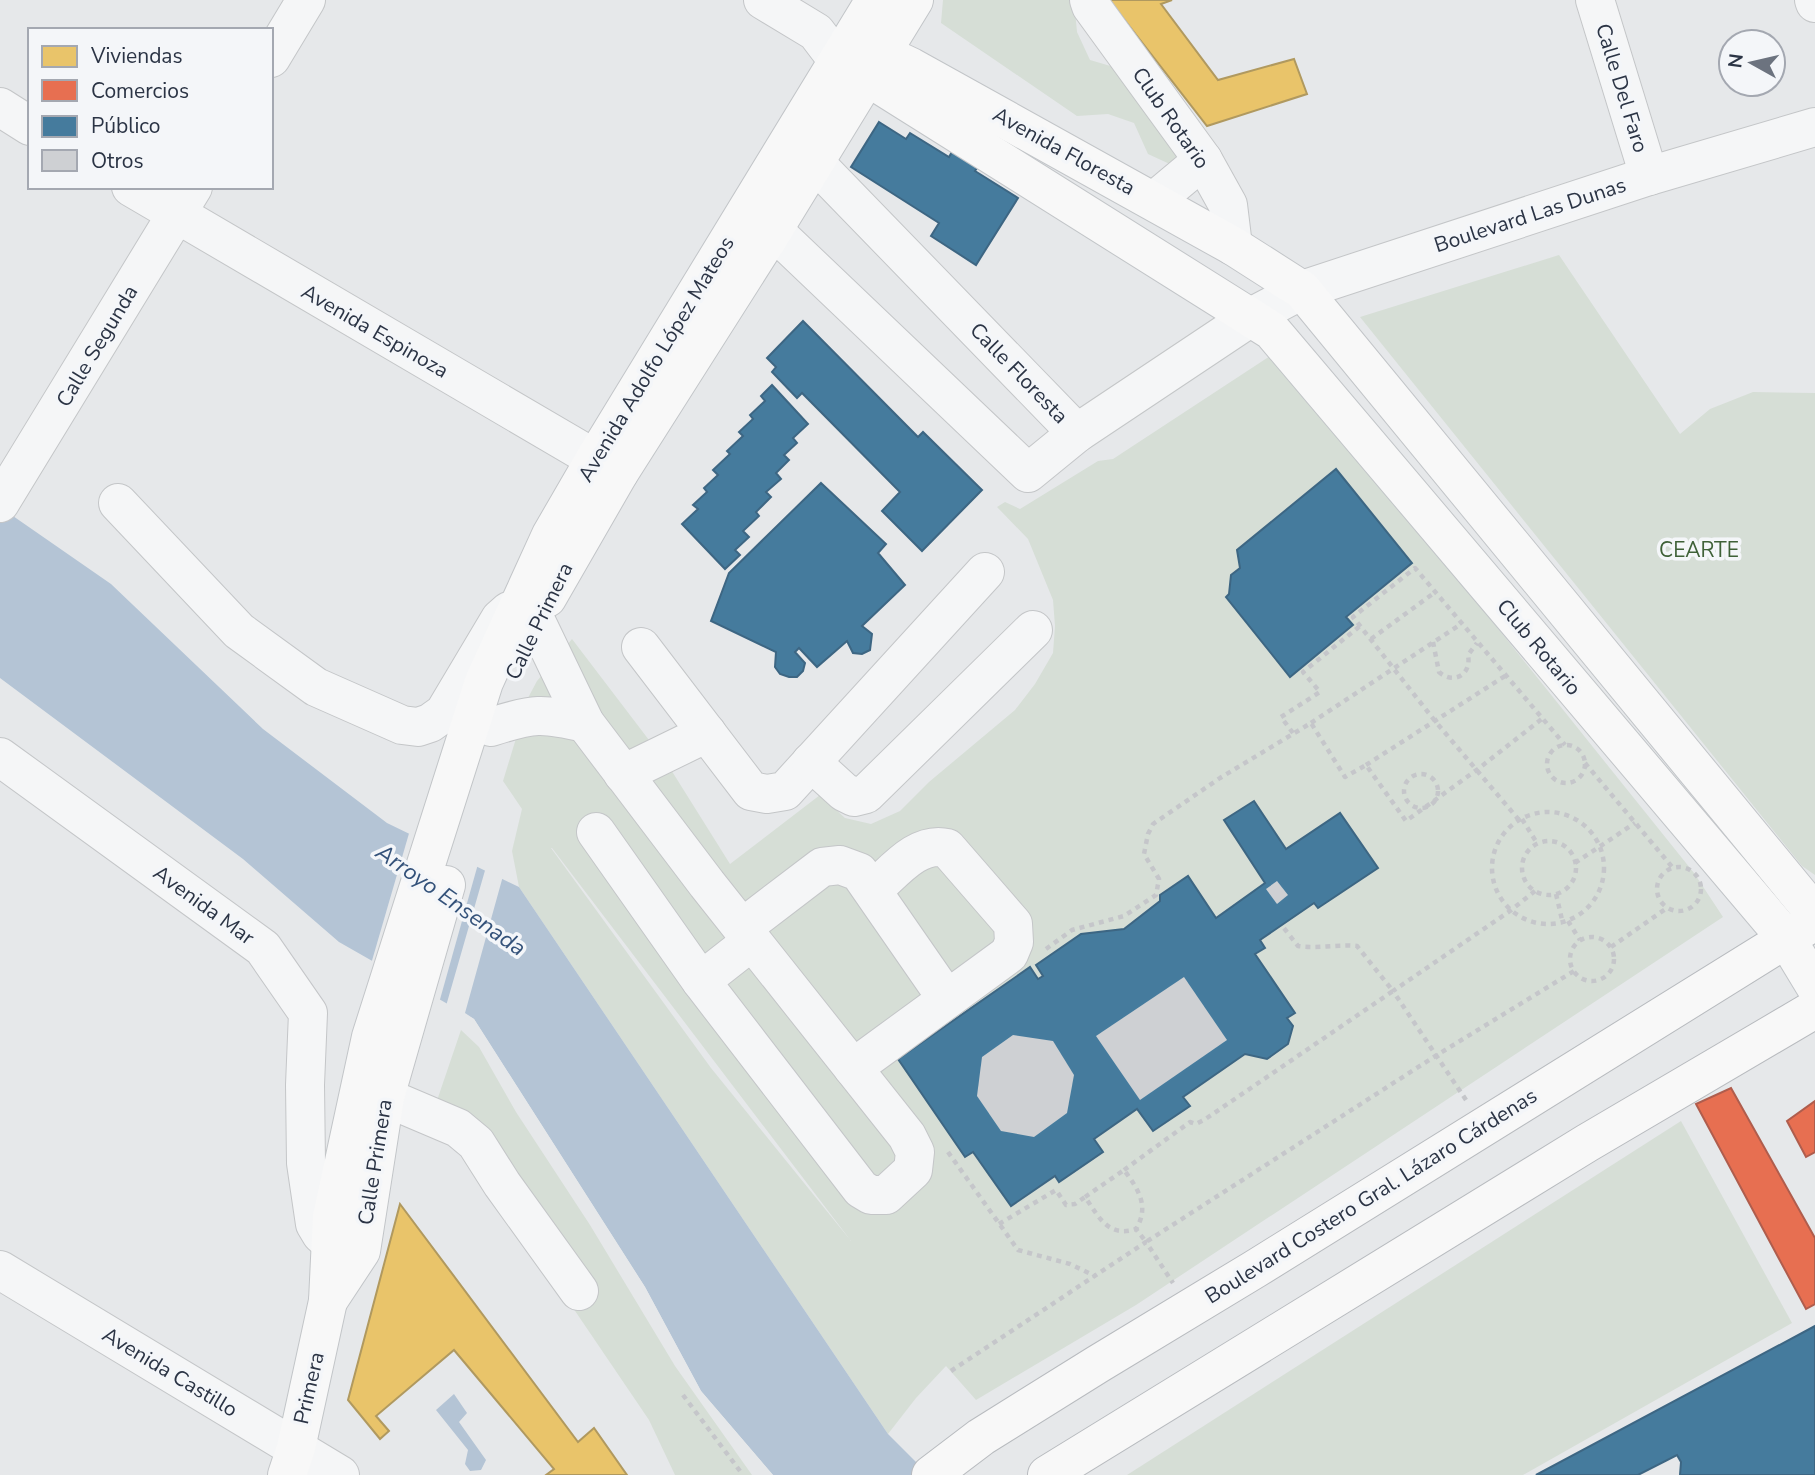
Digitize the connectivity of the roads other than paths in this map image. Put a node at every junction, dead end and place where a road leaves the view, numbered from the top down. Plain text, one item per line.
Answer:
1 (306, 0) edge
2 (763, 0) edge
3 (875, 0) edge
4 (914, 0) edge
5 (1089, 0) edge
6 (1595, 0) edge
7 (851, 52) junction
8 (273, 55) edge
9 (0, 107) edge
10 (28, 125) edge
11 (1815, 127) edge
12 (1203, 160) junction
13 (815, 163) junction
14 (1649, 176) junction
15 (139, 189) edge
16 (184, 201) edge
17 (1154, 201) junction
18 (773, 230) junction
19 (1233, 246) junction
20 (1303, 290) junction
21 (1251, 317) junction
22 (1077, 433) junction
23 (607, 466) junction
24 (0, 503) edge
25 (118, 503) dead end
26 (985, 572) dead end
27 (526, 615) junction
28 (1033, 629) dead end
29 (641, 648) dead end
30 (585, 723) junction
31 (707, 733) junction
32 (473, 751) junction
33 (0, 757) edge
34 (811, 762) junction
35 (623, 774) junction
36 (596, 832) dead end
37 (873, 890) junction
38 (1815, 914) edge
39 (1800, 929) edge
40 (747, 935) junction
41 (701, 981) junction
42 (1815, 986) edge
43 (947, 999) junction
44 (1815, 1009) edge
45 (385, 1040) junction
46 (853, 1068) junction
47 (385, 1097) junction
48 (346, 1247) junction
49 (0, 1270) edge
50 (579, 1292) dead end
51 (328, 1301) joint
52 (291, 1462) edge
53 (1065, 1470) edge
54 (340, 1475) edge
55 (931, 1475) edge

1 - 8 street
2 - 7 street, Avenida Floresta
3 - 7 main road, Avenida Adolfo López Mateos
4 - 7 main road, Avenida Adolfo López Mateos
5 - 12 street, Club Rotario
6 - 14 street, Calle Del Faro
7 - 13 main road, Avenida Adolfo López Mateos
7 - 17 main road, Avenida Floresta
7 - 21 main road, Avenida Floresta
7 - 23 main road, Avenida Adolfo López Mateos
9 - 10 street
11 - 14 street, Boulevard Las Dunas
12 - 17 street
12 - 19 street, Club Rotario
13 - 18 main road, Avenida Adolfo López Mateos
13 - 22 street, Calle Floresta
14 - 20 street, Boulevard Las Dunas
15 - 16 street, Avenida Espinoza
16 - 23 street, Avenida Espinoza
16 - 24 street, Calle Segunda
17 - 19 main road, Avenida Floresta
18 - 22 street
18 - 23 main road, Avenida Adolfo López Mateos
19 - 20 main road, Avenida Floresta
20 - 21 street, Boulevard Las Dunas
20 - 38 main road, Club Rotario
21 - 22 street, Calle Floresta
21 - 39 main road, Club Rotario
23 - 27 main road, Calle Primera
25 - 27 street
26 - 34 street
27 - 30 street
27 - 32 main road, Calle Primera
28 - 34 street
29 - 31 street
30 - 32 street
30 - 35 street
31 - 34 street
31 - 35 street
32 - 45 main road, Calle Primera
33 - 48 street, Avenida Mar
35 - 40 street
36 - 41 street
37 - 40 street
37 - 43 street
37 - 43 street
39 - 42 main road, Club Rotario
39 - 55 main road, Boulevard Costero Gral. Lázaro Cárdenas
40 - 41 street
40 - 46 street
41 - 46 street
43 - 46 street
44 - 53 main road
45 - 47 main road, Calle Primera
45 - 48 main road, Calle Primera
47 - 48 main road, Calle Primera
47 - 50 street
48 - 51 main road, Calle Primera
49 - 52 street, Avenida Castillo
51 - 52 main road, Primera
52 - 54 street, Avenida Castillo

